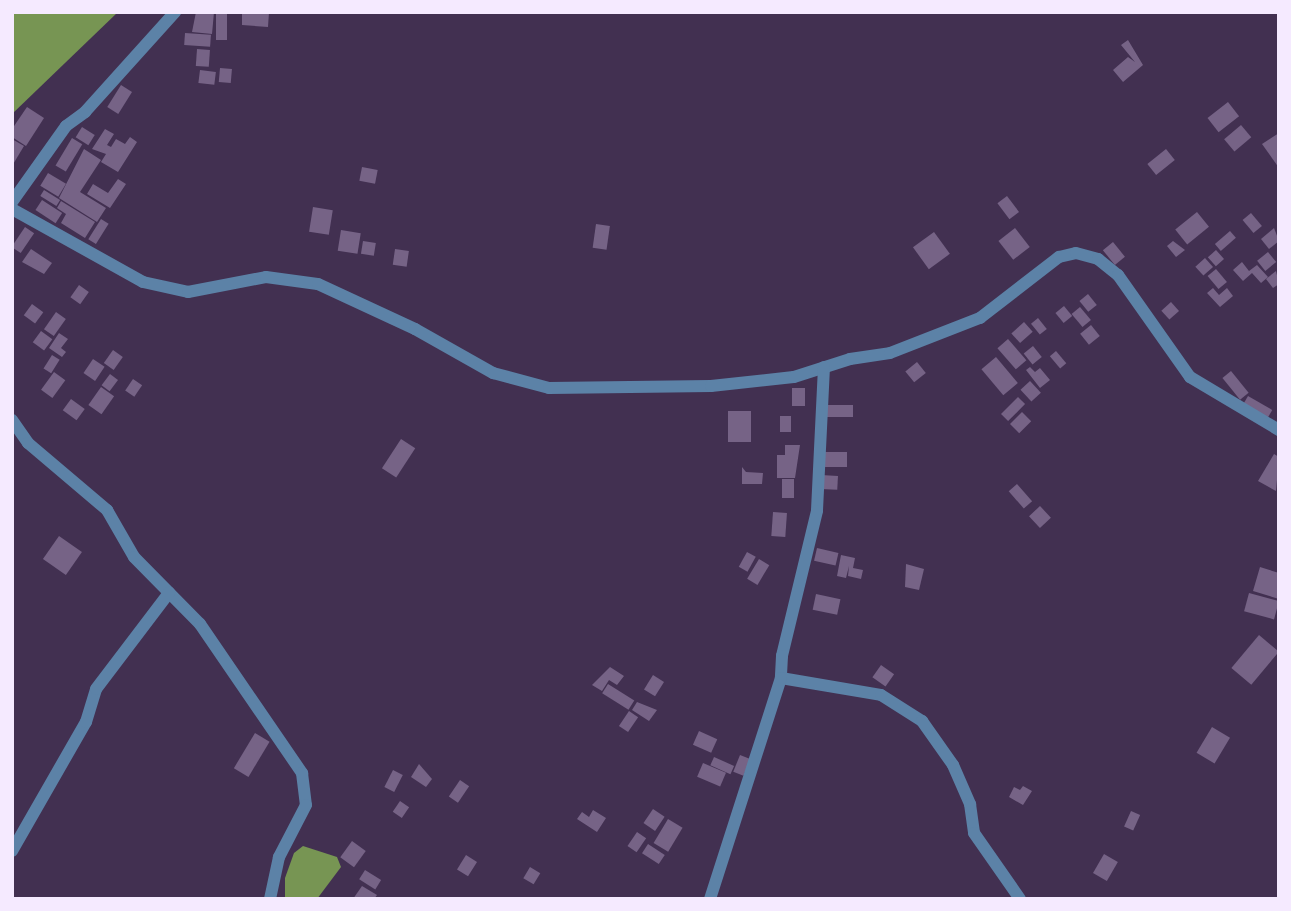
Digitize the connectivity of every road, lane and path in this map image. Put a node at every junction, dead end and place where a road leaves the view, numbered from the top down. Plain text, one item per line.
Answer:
1 (175, 12) edge
2 (12, 202) edge
3 (12, 209) edge
4 (824, 367) junction
5 (12, 420) edge
6 (1279, 430) edge
7 (169, 593) junction
8 (781, 678) junction
9 (12, 852) edge
10 (270, 899) edge
11 (710, 899) edge
12 (1020, 899) edge

1 - 2 street
3 - 4 street
4 - 6 street
4 - 8 street
5 - 7 street
7 - 9 street
7 - 10 street
8 - 11 street
8 - 12 street

